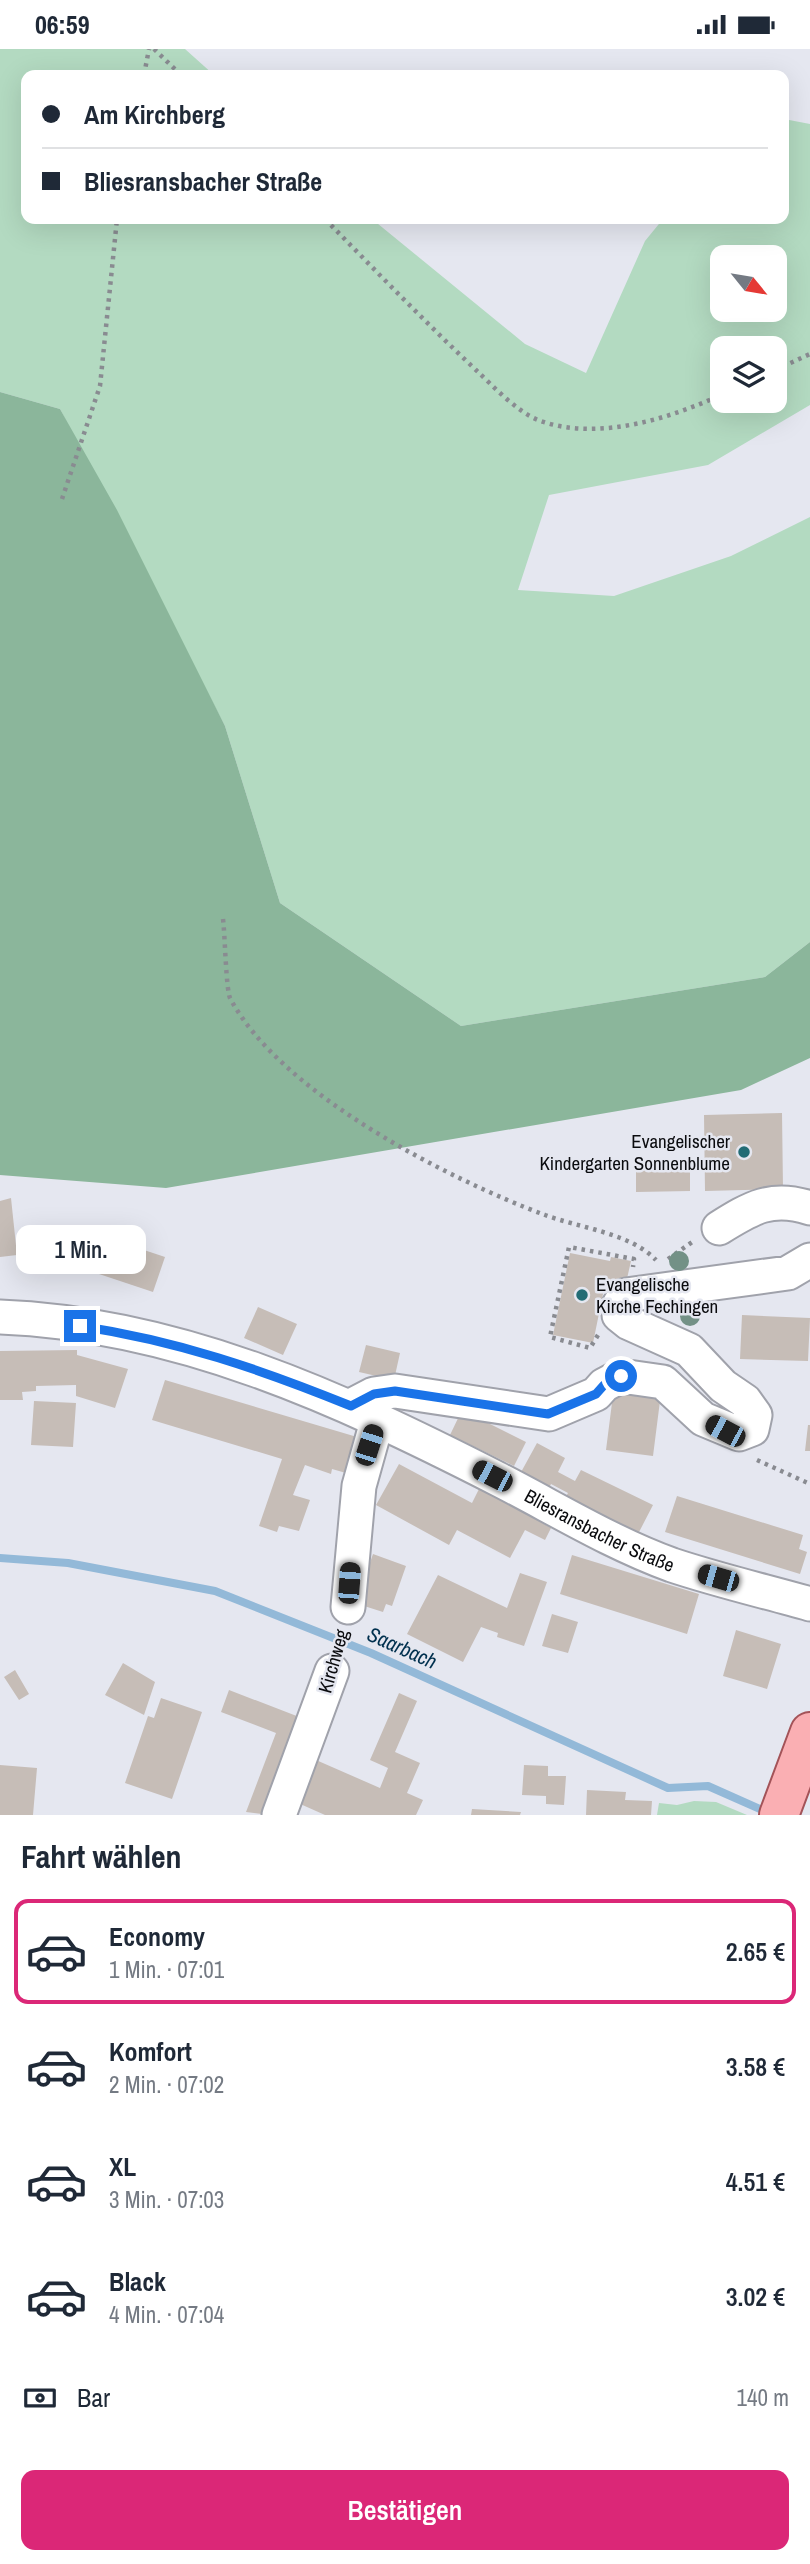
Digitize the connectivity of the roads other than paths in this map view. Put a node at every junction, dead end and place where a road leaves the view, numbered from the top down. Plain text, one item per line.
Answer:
1 (810, 1208) edge
2 (719, 1228) road end
3 (810, 1259) edge
4 (0, 1317) edge
5 (364, 1412) junction
6 (810, 1604) edge
7 (348, 1607) dead end
8 (332, 1671) dead end
9 (810, 1732) edge
10 (783, 1804) edge
11 (279, 1815) edge

1 - 2 street
3 - 5 street
4 - 5 street, Bliesransbacher Straße
5 - 6 street, Bliesransbacher Straße
5 - 7 street, Kirchweg
8 - 11 street, Kirchweg
9 - 10 main road

